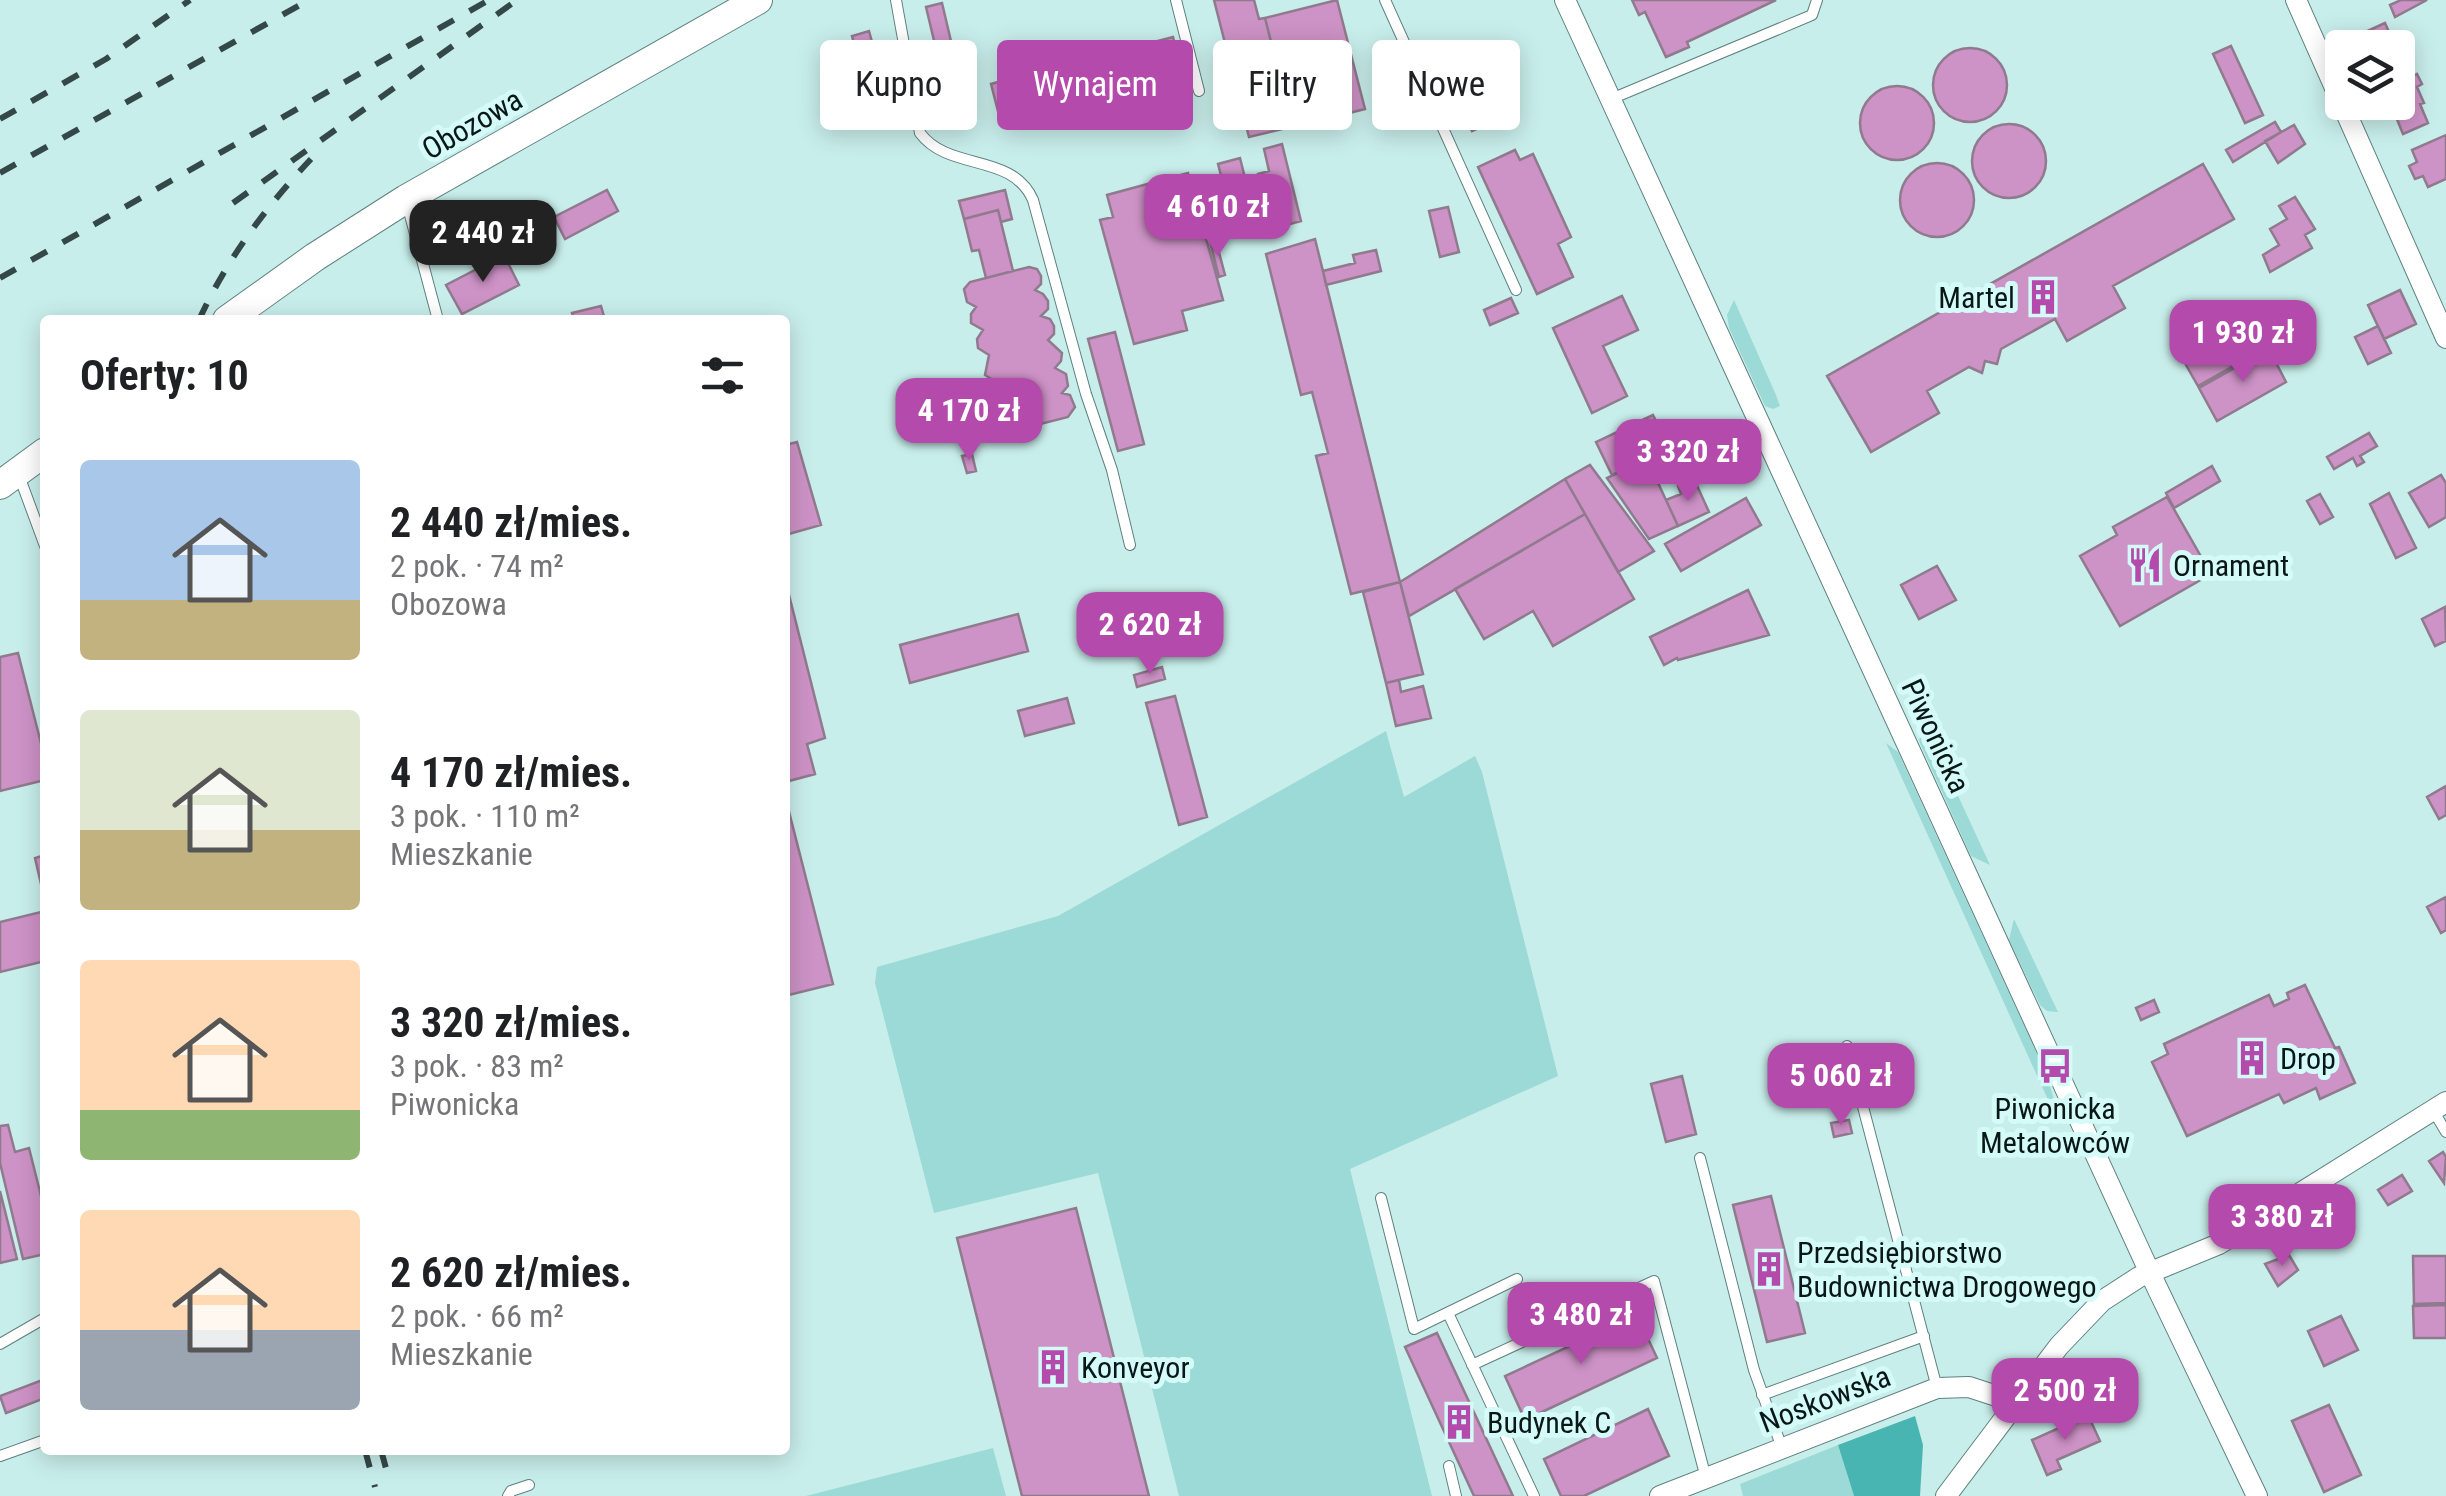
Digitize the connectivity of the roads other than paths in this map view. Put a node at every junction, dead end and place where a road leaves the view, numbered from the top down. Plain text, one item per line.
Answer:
1 (758, 0) edge
2 (896, 0) edge
3 (1176, 0) edge
4 (1385, 0) edge
5 (1565, 0) edge
6 (1817, 0) edge
7 (2296, 0) edge
8 (1199, 91) dead end
9 (1610, 99) junction
10 (406, 199) junction
11 (1516, 290) dead end
12 (235, 315) edge
13 (437, 315) edge
14 (2446, 338) edge
15 (40, 456) edge
16 (9, 478) edge
17 (40, 537) edge
18 (1130, 545) dead end
19 (1847, 1046) dead end
20 (2439, 1106) edge
21 (2446, 1132) edge
22 (1700, 1158) dead end
23 (1381, 1198) dead end
24 (2150, 1273) junction
25 (1517, 1280) dead end
26 (1448, 1313) junction
27 (40, 1321) edge
28 (1924, 1336) junction
29 (0, 1344) edge
30 (1472, 1365) junction
31 (1937, 1388) junction
32 (1762, 1396) junction
33 (2015, 1402) junction
34 (40, 1442) edge
35 (1782, 1448) junction
36 (0, 1456) edge
37 (1449, 1466) dead end
38 (1706, 1478) junction
39 (529, 1485) dead end
40 (508, 1496) edge
41 (1456, 1496) edge
42 (1534, 1496) edge
43 (1660, 1496) edge
44 (1946, 1496) edge
45 (2257, 1496) edge

1 - 10 street, Obozowa
2 - 18 lane
3 - 8 lane
4 - 11 lane
5 - 9 street, Piwonicka
6 - 9 lane
7 - 14 street
9 - 24 street, Piwonicka
10 - 12 street, Obozowa
10 - 13 lane
15 - 16 street
16 - 17 lane
19 - 28 lane
20 - 21 lane
20 - 24 street
22 - 32 lane
23 - 26 lane
24 - 33 street
24 - 45 street, Piwonicka
25 - 26 lane
26 - 30 lane
27 - 29 lane
28 - 31 lane
28 - 32 lane
30 - 38 lane
30 - 42 lane
31 - 33 street, Noskowska
31 - 35 street, Noskowska
32 - 35 lane
33 - 44 street
34 - 36 lane
35 - 38 street, Noskowska
37 - 41 lane
38 - 43 street, Noskowska
39 - 40 lane

